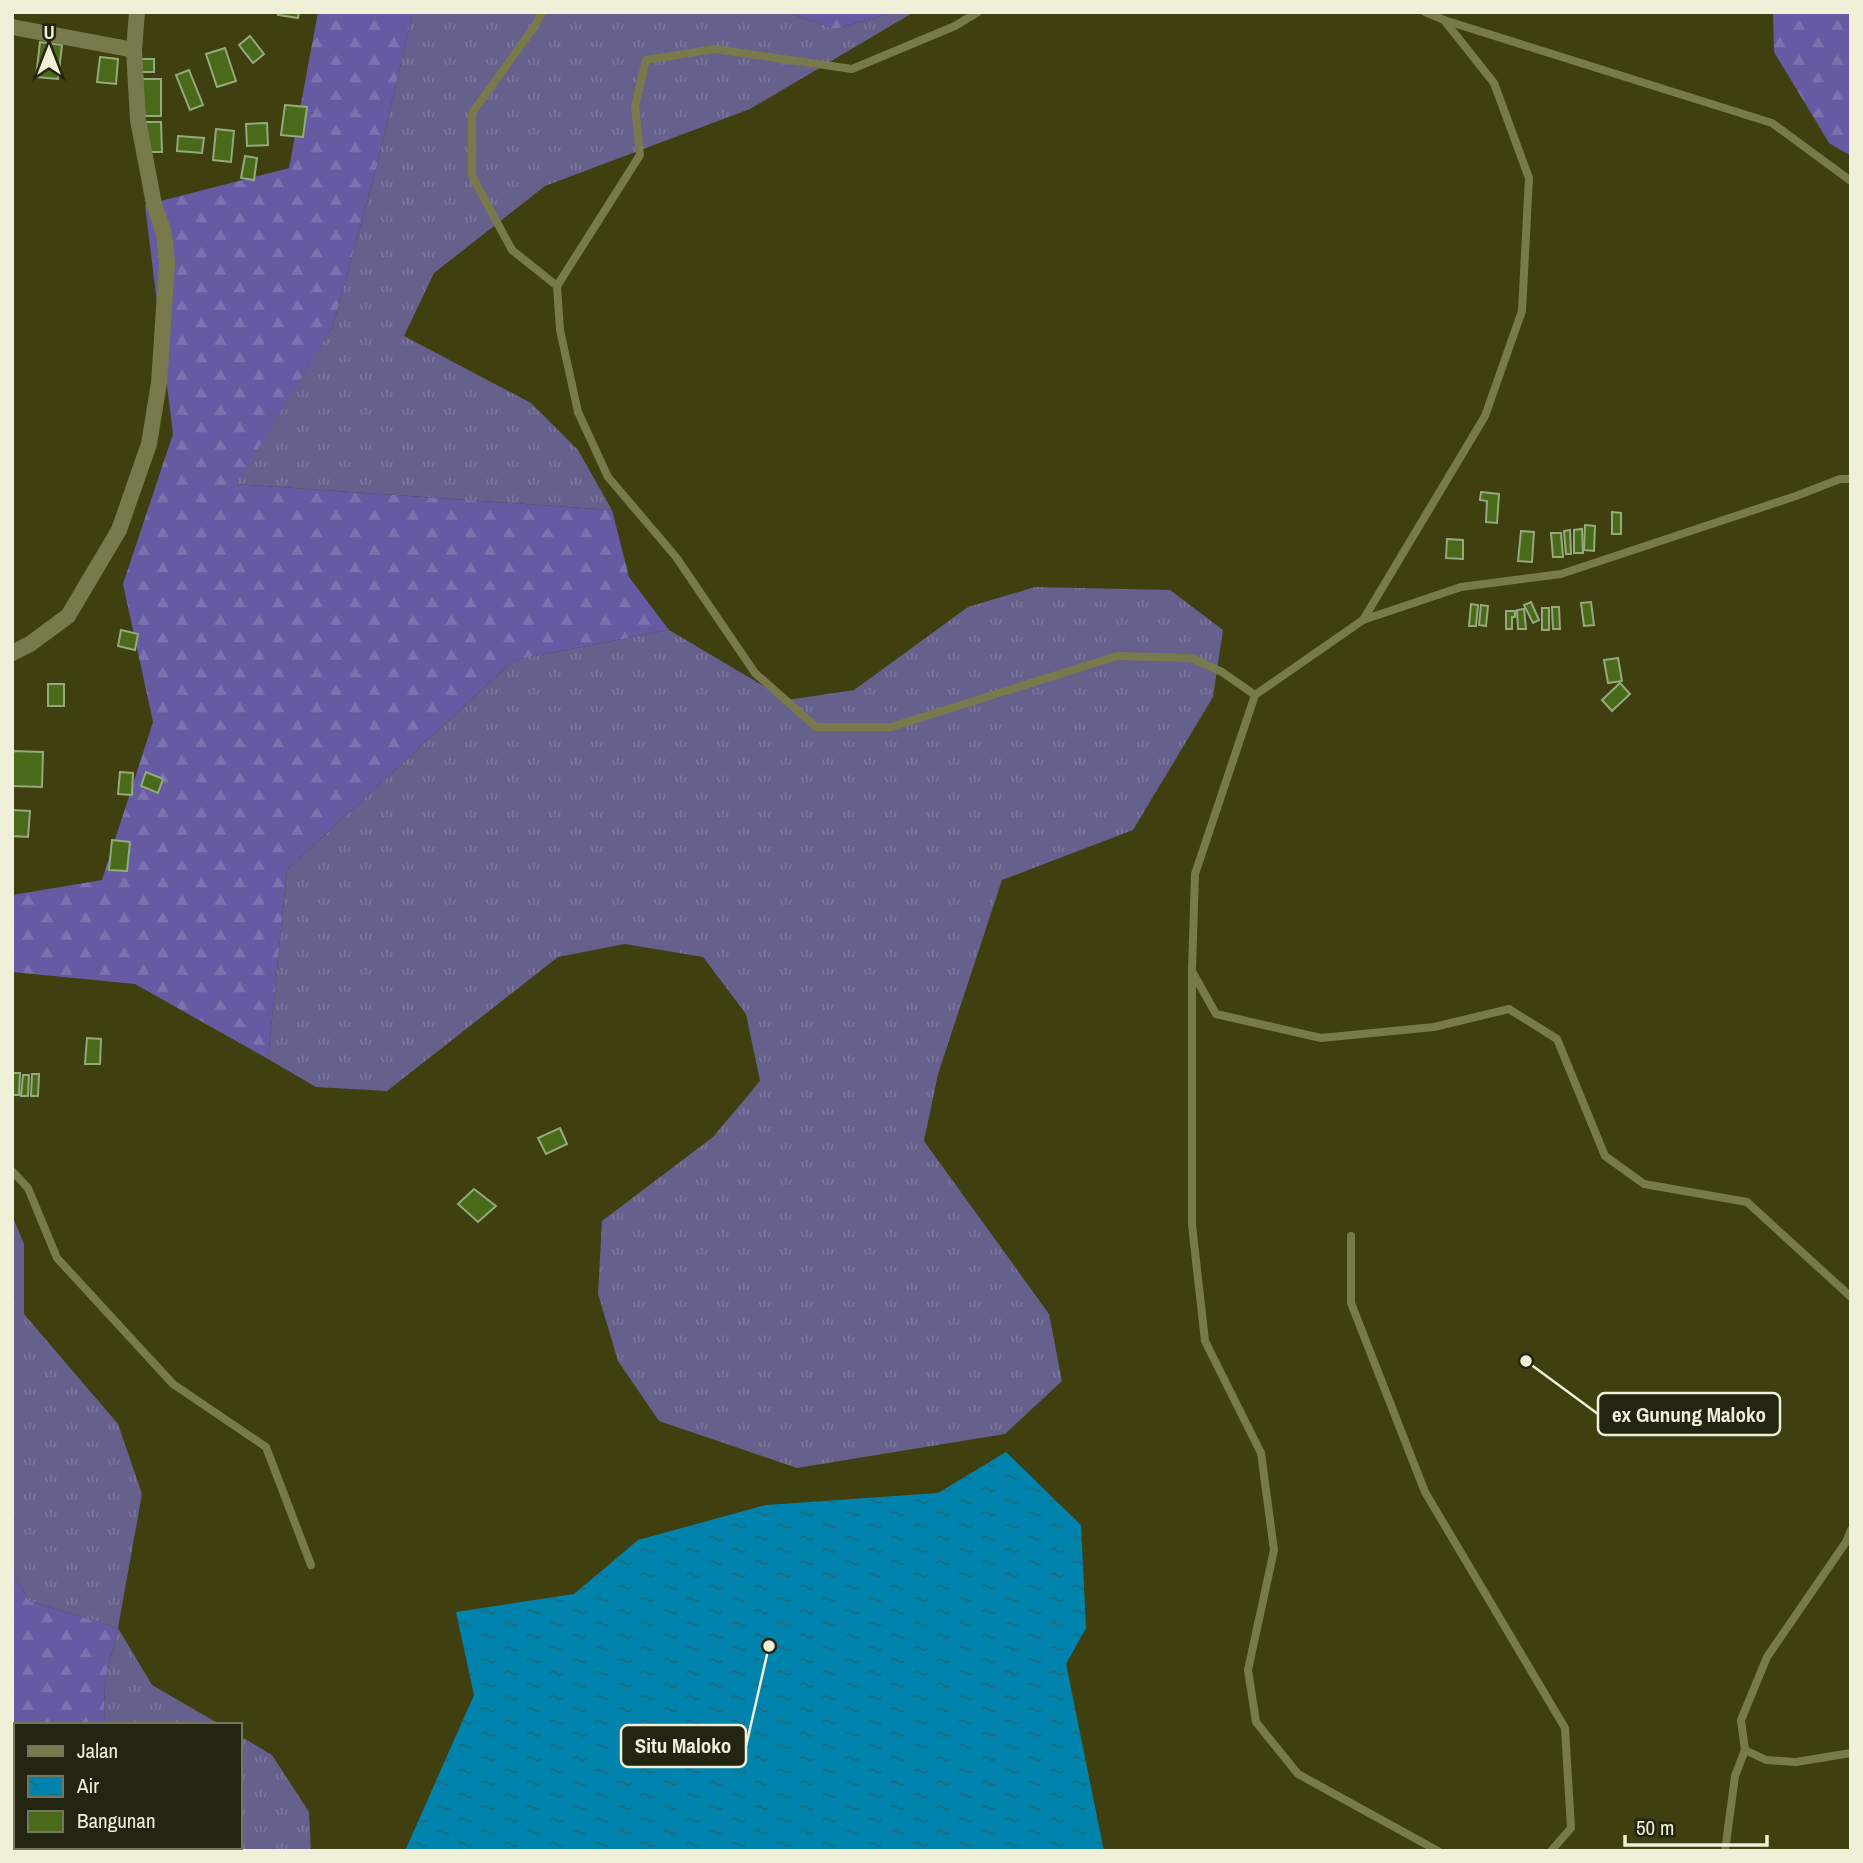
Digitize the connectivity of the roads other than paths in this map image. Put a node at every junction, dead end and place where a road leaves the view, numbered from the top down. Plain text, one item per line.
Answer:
1 (137, 12) edge
2 (542, 12) edge
3 (978, 12) edge
4 (1425, 12) edge
5 (1444, 20) junction
6 (12, 27) edge
7 (134, 50) junction
8 (1851, 181) edge
9 (557, 286) junction
10 (1851, 479) edge
11 (1363, 621) junction
12 (12, 653) edge
13 (1255, 695) junction
14 (1192, 970) junction
15 (12, 1171) edge
16 (1351, 1236) dead end
17 (1851, 1297) edge
18 (1851, 1530) edge
19 (311, 1565) dead end
20 (1745, 1750) junction
21 (1851, 1753) edge
22 (1438, 1851) edge
23 (1551, 1851) edge
24 (1725, 1851) edge

1 - 7 street
2 - 9 lane
3 - 9 lane
4 - 5 lane
5 - 8 lane
5 - 11 lane
6 - 7 street
7 - 12 street
9 - 13 lane
10 - 11 lane
11 - 13 lane
13 - 14 lane
14 - 17 lane
14 - 22 lane
15 - 19 lane
16 - 23 lane
18 - 20 lane
20 - 21 lane
20 - 24 lane

